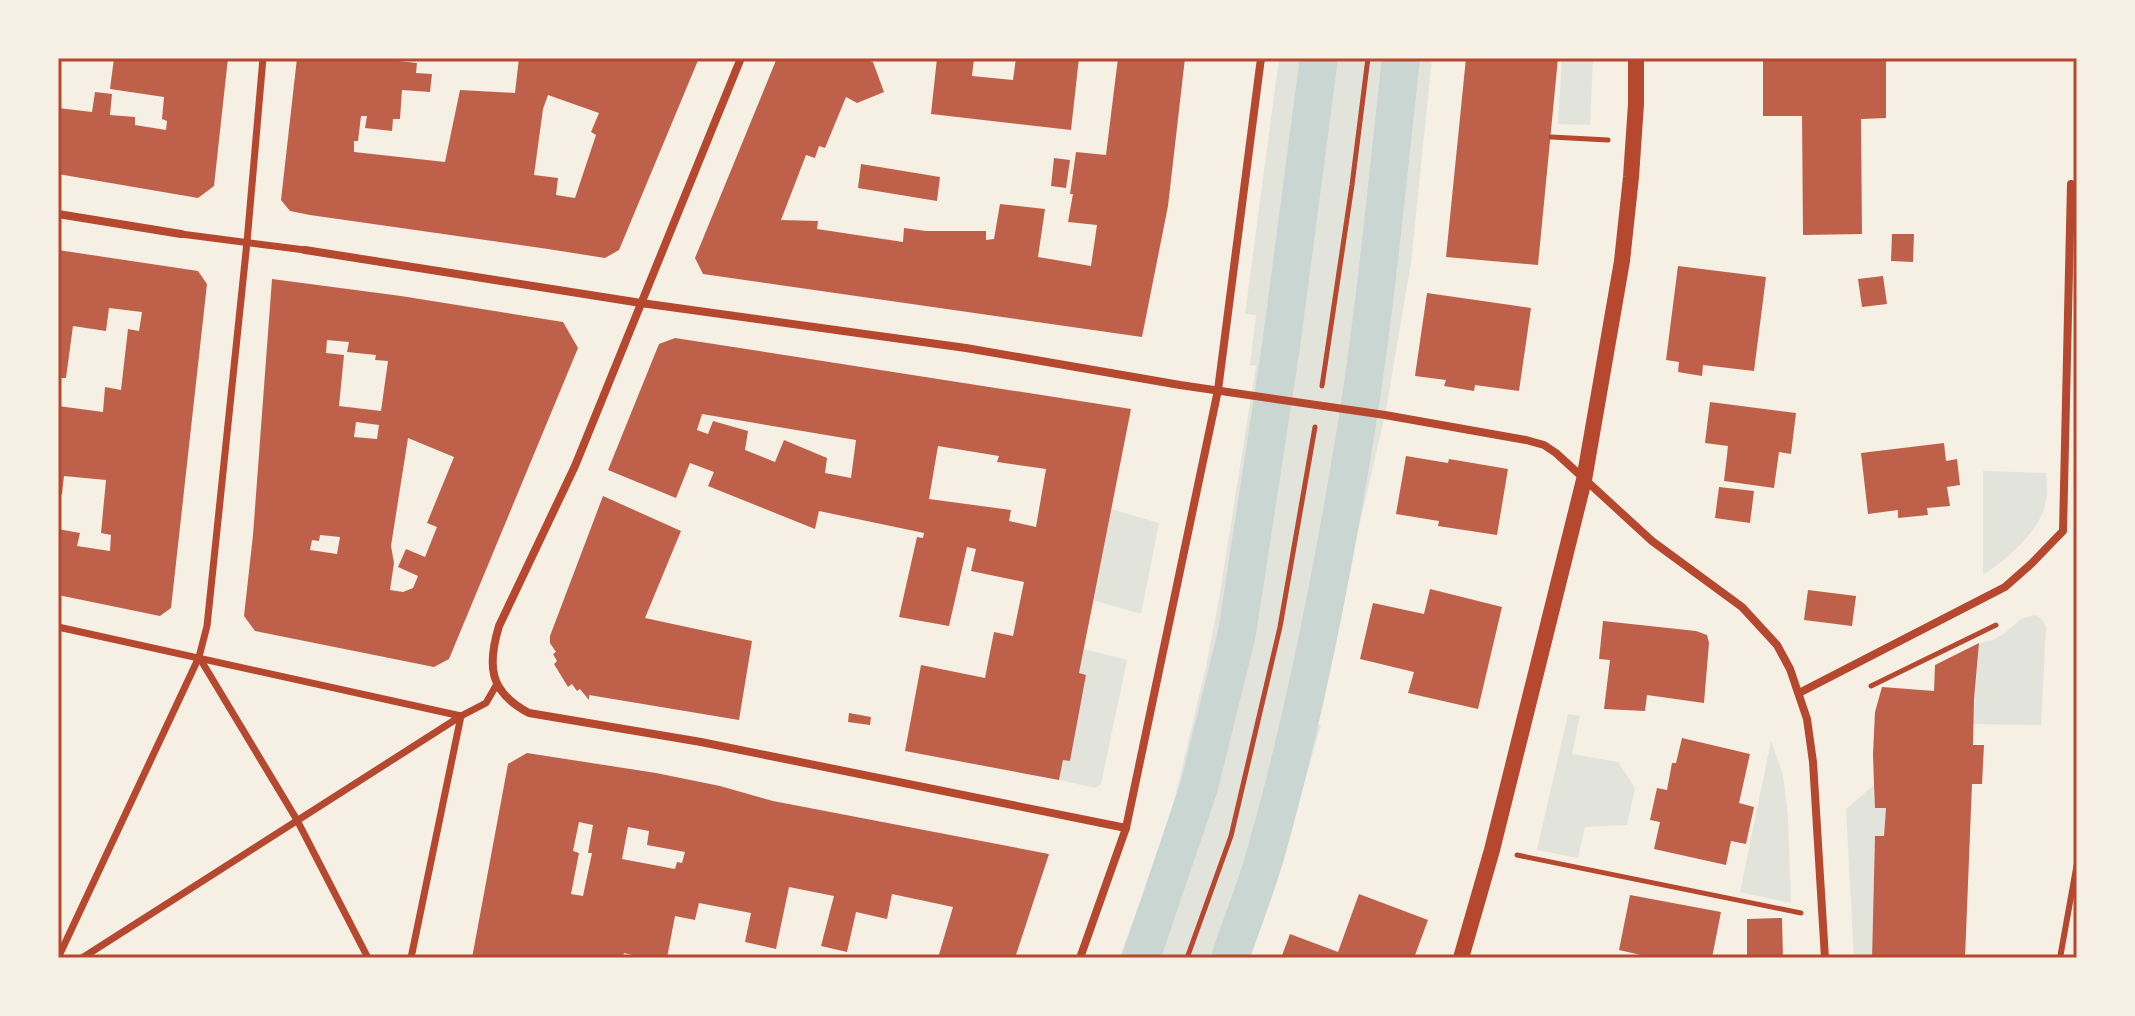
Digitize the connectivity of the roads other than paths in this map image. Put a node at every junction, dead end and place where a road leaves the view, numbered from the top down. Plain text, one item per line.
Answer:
1 (263, 58) edge
2 (741, 58) edge
3 (1261, 58) edge
4 (1636, 58) edge
5 (2071, 184) dead end
6 (58, 214) edge
7 (181, 234) joint
8 (247, 242) junction
9 (305, 250) joint
10 (641, 303) junction
11 (1218, 390) junction
12 (1584, 480) junction
13 (58, 627) edge
14 (199, 657) junction
15 (497, 684) junction
16 (1799, 693) junction
17 (461, 716) junction
18 (297, 820) junction
19 (1126, 828) junction
20 (2077, 863) edge
21 (58, 958) edge
22 (82, 958) edge
23 (368, 958) edge
24 (411, 958) edge
25 (1080, 958) edge
26 (1461, 958) edge
27 (1825, 958) edge
28 (2060, 958) edge

1 - 8 street
2 - 10 street
3 - 11 street
4 - 12 main road
5 - 16 street
6 - 7 street
7 - 8 street
8 - 9 street
8 - 14 street
9 - 10 street
10 - 11 street
10 - 15 street
11 - 12 street
11 - 19 street
12 - 16 street
12 - 26 main road
13 - 14 street
14 - 17 street
14 - 18 street
14 - 21 street
15 - 17 street
15 - 19 street
16 - 27 street
17 - 18 street
17 - 24 street
18 - 22 street
18 - 23 street
19 - 25 street
20 - 28 lane

